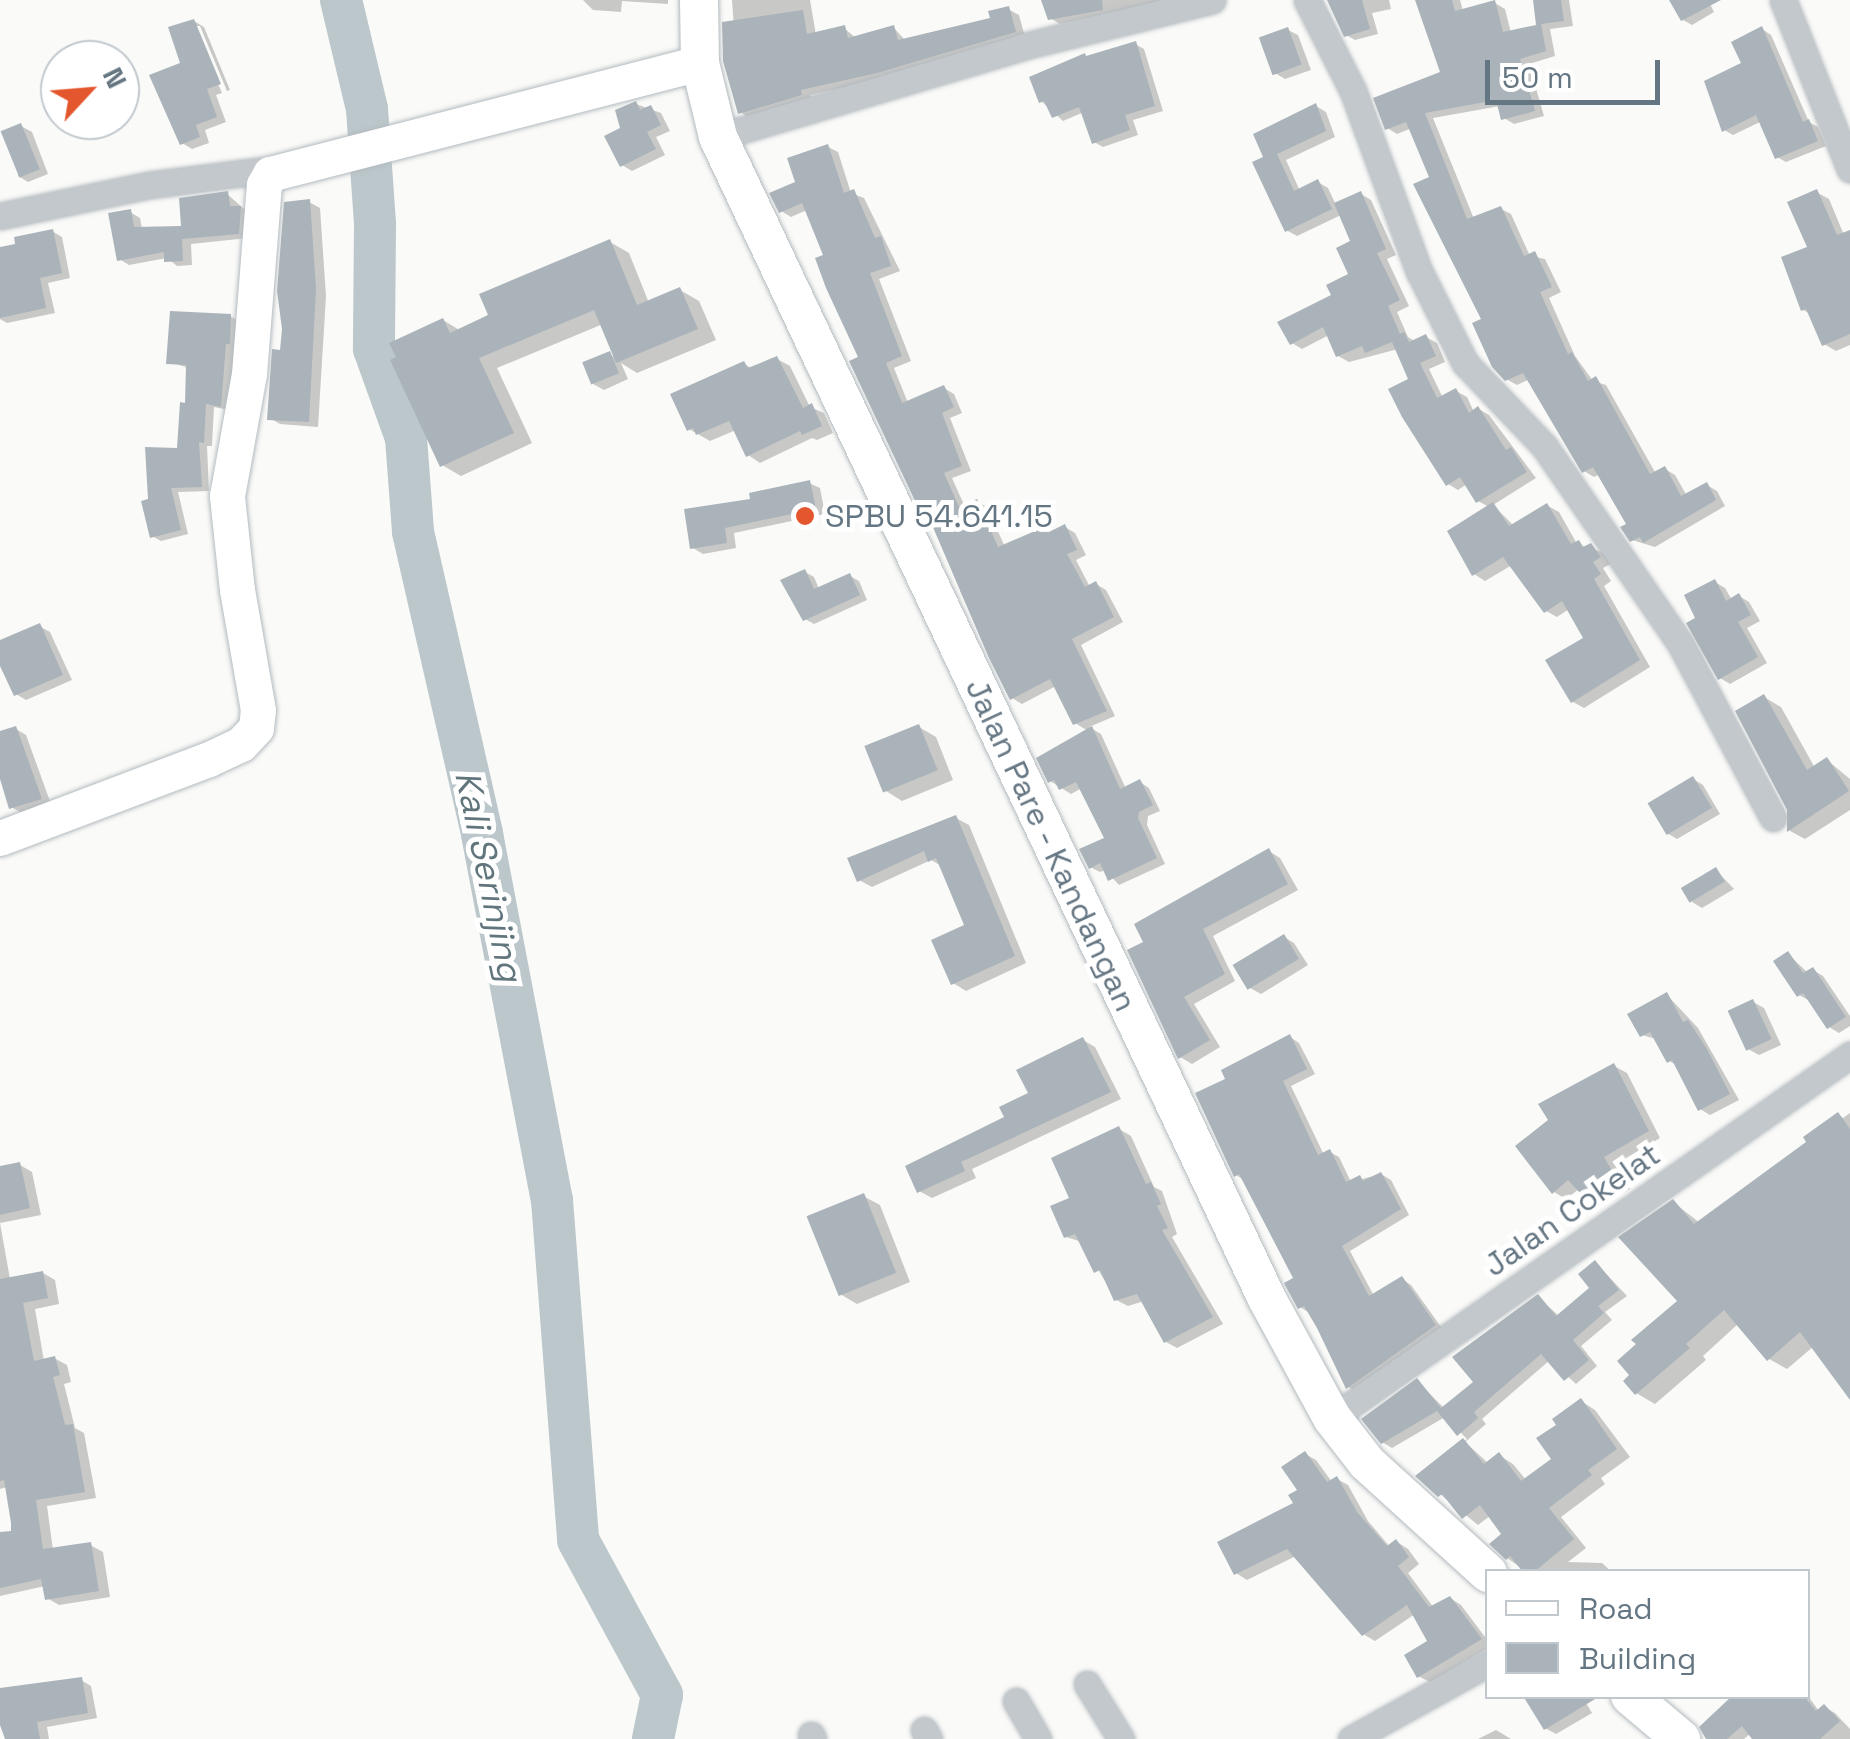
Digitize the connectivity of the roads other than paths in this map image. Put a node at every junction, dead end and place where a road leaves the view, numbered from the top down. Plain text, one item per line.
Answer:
1 (698, 0) edge
2 (1212, 0) edge
3 (1307, 0) edge
4 (1783, 0) edge
5 (700, 63) junction
6 (718, 137) junction
7 (282, 168) junction
8 (1850, 169) edge
9 (0, 216) edge
10 (1774, 818) dead end
11 (0, 838) edge
12 (1850, 1055) edge
13 (1332, 1418) junction
14 (1485, 1569) edge
15 (1485, 1665) edge
16 (1087, 1684) dead end
17 (1634, 1699) edge
18 (1016, 1701) dead end
19 (1038, 1739) edge
20 (1121, 1739) edge
21 (1351, 1739) edge
22 (1681, 1739) edge

1 - 5 main road, Jalan Pare - Kandangan
2 - 6 street
3 - 10 street
4 - 8 street
5 - 6 main road, Jalan Pare - Kandangan
5 - 7 street
6 - 13 main road, Jalan Pare - Kandangan
7 - 9 street
7 - 11 street
12 - 13 street, Jalan Cokelat
13 - 14 main road, Jalan Pare - Kandangan
15 - 21 street
16 - 20 street
17 - 22 main road
18 - 19 street

